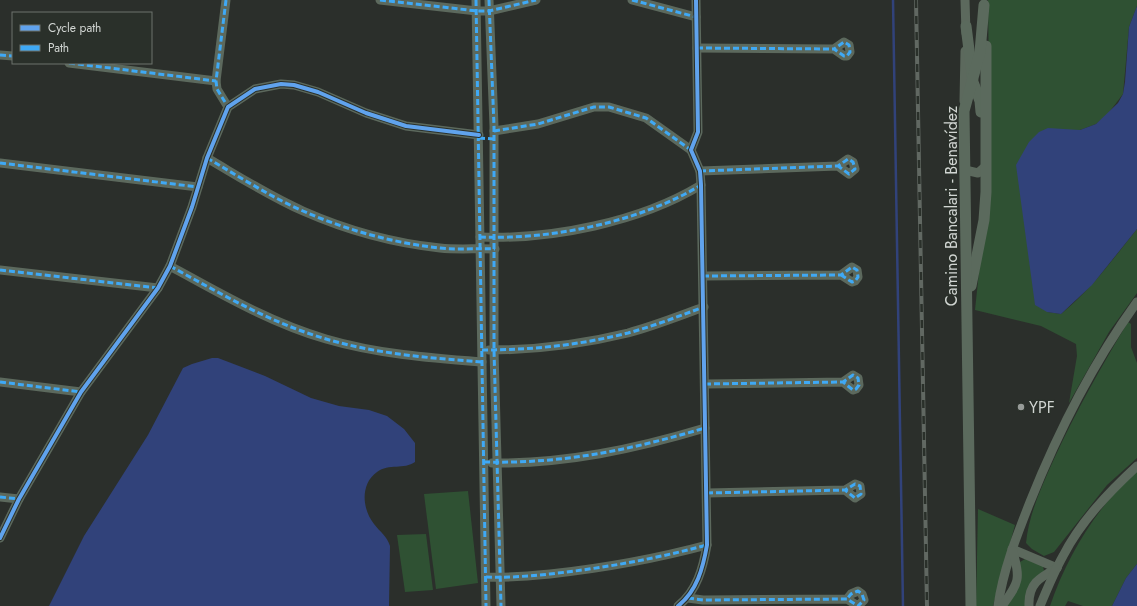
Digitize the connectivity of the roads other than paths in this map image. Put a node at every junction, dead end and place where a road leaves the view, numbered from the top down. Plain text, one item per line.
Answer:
1 (226, 0) edge
2 (380, 0) edge
3 (476, 0) edge
4 (489, 0) edge
5 (536, 0) edge
6 (632, 0) edge
7 (696, 0) edge
8 (965, 0) edge
9 (984, 3) edge
10 (490, 10) junction
11 (477, 11) junction
12 (696, 17) junction
13 (966, 26) junction
14 (697, 48) junction
15 (834, 49) dead end
16 (0, 55) edge
17 (12, 56) edge
18 (77, 64) edge
19 (216, 81) junction
20 (973, 82) junction
21 (228, 107) junction
22 (964, 111) junction
23 (479, 120) junction
24 (494, 120) junction
25 (494, 135) junction
26 (479, 137) junction
27 (691, 150) junction
28 (207, 158) junction
29 (0, 163) edge
30 (838, 166) dead end
31 (986, 166) junction
32 (964, 170) junction
33 (700, 171) junction
34 (701, 185) junction
35 (198, 187) junction
36 (480, 237) junction
37 (495, 238) junction
38 (480, 249) junction
39 (495, 249) junction
40 (170, 266) junction
41 (0, 270) edge
42 (841, 275) dead end
43 (703, 276) junction
44 (158, 288) junction
45 (1137, 302) edge
46 (704, 307) junction
47 (482, 350) junction
48 (494, 350) junction
49 (968, 360) junction
50 (482, 365) junction
51 (495, 368) junction
52 (0, 382) edge
53 (842, 382) dead end
54 (705, 384) junction
55 (81, 392) junction
56 (705, 428) junction
57 (484, 462) junction
58 (497, 463) junction
59 (1137, 466) edge
60 (845, 490) dead end
61 (707, 493) junction
62 (0, 497) edge
63 (19, 499) junction
64 (0, 538) edge
65 (707, 545) junction
66 (1012, 549) junction
67 (1057, 568) junction
68 (486, 577) junction
69 (500, 578) junction
70 (688, 598) junction
71 (847, 599) dead end
72 (486, 606) edge
73 (500, 606) edge
74 (678, 606) edge
75 (972, 606) edge
76 (998, 606) edge
77 (1002, 606) edge
78 (1029, 606) edge
79 (1040, 606) edge

1 - 19 street
2 - 11 street
3 - 11 street
4 - 10 street
5 - 10 street
6 - 12 street
7 - 12 street
8 - 13 street
9 - 20 main road, Camino Bancalari - Benavídez
9 - 31 main road, Camino Bancalari - Benavídez
10 - 11 street
10 - 24 street
11 - 23 street
12 - 14 street
13 - 20 main road
13 - 22 street
14 - 15 street
14 - 27 street
16 - 17 street
18 - 19 street
19 - 21 street
20 - 22 main road, Camino Bancalari - Benavídez
20 - 31 main road
21 - 26 street
21 - 28 street
22 - 32 main road, Camino Bancalari - Benavídez
23 - 24 street
23 - 26 street
24 - 25 street
25 - 26 street
25 - 27 street
25 - 37 street
26 - 36 street
27 - 33 street
28 - 35 street
28 - 38 street
29 - 35 street
30 - 33 street
31 - 32 street
31 - 49 main road, Camino Bancalari - Benavídez
32 - 49 main road, Camino Bancalari - Benavídez
33 - 34 street
34 - 37 street
34 - 43 street
35 - 40 street
36 - 37 street
36 - 38 street
37 - 39 street
38 - 39 street
38 - 47 street
39 - 48 street
40 - 44 street
40 - 50 street
41 - 44 street
42 - 43 street
43 - 46 street
44 - 55 street
45 - 66 street
46 - 48 street
46 - 54 street
47 - 48 street
47 - 50 street
48 - 51 street
49 - 75 main road, Camino Bancalari - Benavídez
50 - 51 street
50 - 57 street
51 - 58 street
52 - 55 street
53 - 54 street
54 - 56 street
55 - 63 street
56 - 58 street
56 - 61 street
57 - 58 street
57 - 68 street
58 - 69 street
59 - 67 street
60 - 61 street
61 - 65 street
62 - 63 street
63 - 64 street
65 - 69 street
65 - 70 street
66 - 67 street
66 - 76 street
66 - 77 street
67 - 78 street
67 - 79 street
68 - 69 street
68 - 72 street
69 - 73 street
70 - 71 street
70 - 74 street

